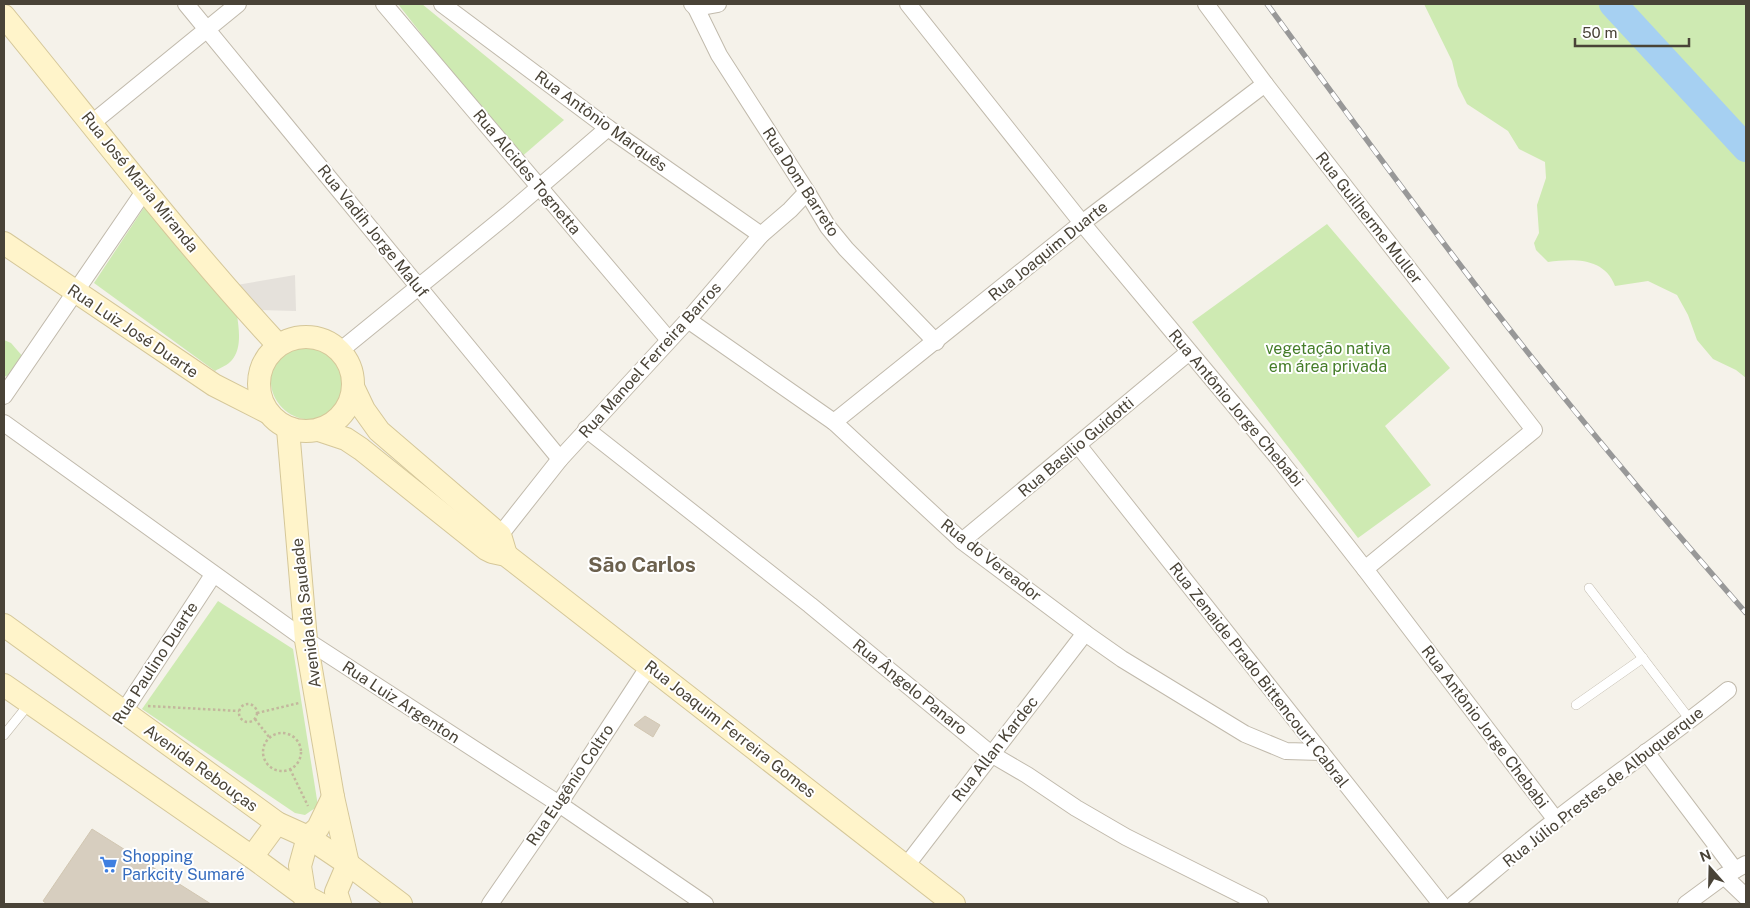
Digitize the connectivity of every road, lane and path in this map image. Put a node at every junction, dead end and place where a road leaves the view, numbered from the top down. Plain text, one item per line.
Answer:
1 (186, 4) edge
2 (238, 4) edge
3 (384, 4) edge
4 (442, 4) edge
5 (718, 4) edge
6 (908, 4) edge
7 (1206, 4) edge
8 (694, 6) edge
9 (4, 16) edge
10 (208, 29) junction
11 (1265, 84) junction
12 (92, 123) junction
13 (608, 128) junction
14 (540, 187) junction
15 (145, 190) junction
16 (807, 192) junction
17 (1082, 223) junction
18 (761, 235) junction
19 (4, 243) edge
20 (419, 288) junction
21 (76, 292) junction
22 (688, 320) junction
23 (669, 340) junction
24 (936, 342) junction
25 (278, 345) junction
26 (342, 350) junction
27 (1189, 352) junction
28 (354, 389) junction
29 (4, 396) edge
30 (267, 412) junction
31 (834, 422) junction
32 (4, 423) edge
33 (288, 429) junction
34 (586, 429) junction
35 (319, 430) junction
36 (1078, 445) junction
37 (560, 459) junction
38 (962, 541) junction
39 (503, 545) junction
40 (1366, 569) junction
41 (212, 575) junction
42 (1589, 588) dead end
43 (4, 626) edge
44 (1085, 633) junction
45 (306, 640) junction
46 (1643, 658) junction
47 (649, 666) junction
48 (1728, 690) dead end
49 (13, 694) edge
50 (316, 699) junction
51 (1576, 705) dead end
52 (126, 708) junction
53 (239, 711) junction
54 (257, 713) junction
55 (254, 719) junction
56 (1691, 721) junction
57 (4, 735) edge
58 (269, 737) junction
59 (1321, 752) junction
60 (1646, 752) junction
61 (991, 754) junction
62 (290, 769) junction
63 (333, 797) junction
64 (559, 804) junction
65 (1556, 820) junction
66 (277, 823) junction
67 (313, 833) junction
68 (252, 857) junction
69 (348, 864) junction
70 (906, 866) junction
71 (1735, 870) edge
72 (1746, 897) edge
73 (310, 901) edge
74 (945, 901) edge
75 (340, 904) edge
76 (402, 904) edge
77 (490, 904) edge
78 (705, 904) edge
79 (1260, 904) edge
80 (1441, 904) edge
81 (1454, 904) edge
82 (1686, 904) edge

1 - 10 street, Rua Vadih Jorge Maluf
2 - 10 street
3 - 14 street, Rua Alcides Tognetta
4 - 13 street, Rua Antônio Marquês
5 - 8 street
6 - 17 street, Rua Antônio Jorge Chebabi
7 - 11 street, Rua Guilherme Muller
8 - 16 street, Rua Dom Barreto
9 - 12 main road, Rua José Maria Miranda
10 - 12 street
10 - 20 street, Rua Vadih Jorge Maluf
11 - 17 street, Rua Joaquim Duarte
11 - 40 street, Rua Guilherme Muller
12 - 15 main road, Rua José Maria Miranda
13 - 14 street
13 - 18 street, Rua Antônio Marquês
14 - 20 street
14 - 23 street, Rua Alcides Tognetta
15 - 21 street
15 - 25 main road, Rua José Maria Miranda
16 - 18 street, Rua Manoel Ferreira Barros
16 - 24 street, Rua Dom Barreto
17 - 24 street, Rua Joaquim Duarte
17 - 27 street, Rua Antônio Jorge Chebabi
18 - 22 street, Rua Manoel Ferreira Barros
19 - 21 main road, Rua Luiz José Duarte
20 - 26 street
20 - 37 street, Rua Vadih Jorge Maluf
21 - 29 street
21 - 30 main road, Rua Luiz José Duarte
22 - 23 street, Rua Manoel Ferreira Barros
22 - 31 street, Rua do Vereador
23 - 34 street, Rua Manoel Ferreira Barros
24 - 31 street, Rua Joaquim Duarte
25 - 26 main road
25 - 30 main road
26 - 28 main road
27 - 36 street, Rua Basílio Guidotti
27 - 40 street, Rua Antônio Jorge Chebabi
28 - 35 main road
28 - 39 main road, Rua Joaquim Ferreira Gomes
30 - 33 main road
31 - 38 street, Rua do Vereador
32 - 41 street, Rua Luiz Argenton
33 - 35 main road
33 - 45 main road, Avenida da Saudade
34 - 37 street, Rua Manoel Ferreira Barros
34 - 61 street, Rua Ângelo Panaro
35 - 39 main road, Rua Joaquim Ferreira Gomes
36 - 38 street, Rua Basílio Guidotti
36 - 59 street, Rua Zenaide Prado Bittencourt Cabral
37 - 39 street, Rua Manoel Ferreira Barros
38 - 44 street, Rua do Vereador
39 - 47 main road, Rua Joaquim Ferreira Gomes
40 - 65 street, Rua Antônio Jorge Chebabi
41 - 45 street, Rua Luiz Argenton
41 - 52 street, Rua Paulino Duarte
42 - 46 lane
43 - 52 main road, Avenida Rebouças
44 - 59 street, Rua do Vereador
44 - 61 street, Rua Allan Kardec
45 - 50 main road, Avenida da Saudade
45 - 64 street, Rua Luiz Argenton
46 - 51 lane
46 - 56 lane
47 - 64 street, Rua Eugênio Coltro
47 - 70 main road, Rua Joaquim Ferreira Gomes
48 - 56 street, Rua Júlio Prestes de Albuquerque
49 - 57 lane
49 - 68 main road
50 - 54 path
50 - 63 main road, Avenida da Saudade
52 - 53 path
52 - 66 main road, Avenida Rebouças
53 - 54 path
53 - 55 path
54 - 55 path
55 - 58 path
56 - 60 street, Rua Júlio Prestes de Albuquerque
58 - 62 path
58 - 62 path
59 - 80 street, Rua Zenaide Prado Bittencourt Cabral
60 - 65 street, Rua Júlio Prestes de Albuquerque
60 - 71 street
61 - 70 street, Rua Allan Kardec
61 - 79 street, Rua Ângelo Panaro
62 - 67 path
63 - 67 main road
63 - 69 main road, Avenida da Saudade
64 - 77 street, Rua Eugênio Coltro
64 - 78 street, Rua Luiz Argenton
65 - 81 street, Rua Júlio Prestes de Albuquerque
66 - 67 main road, Avenida Rebouças
66 - 68 main road
67 - 69 main road, Avenida Rebouças
67 - 73 main road
68 - 73 main road
69 - 75 main road
69 - 76 main road, Avenida Rebouças
70 - 74 main road, Rua Joaquim Ferreira Gomes
71 - 72 street
71 - 82 street

